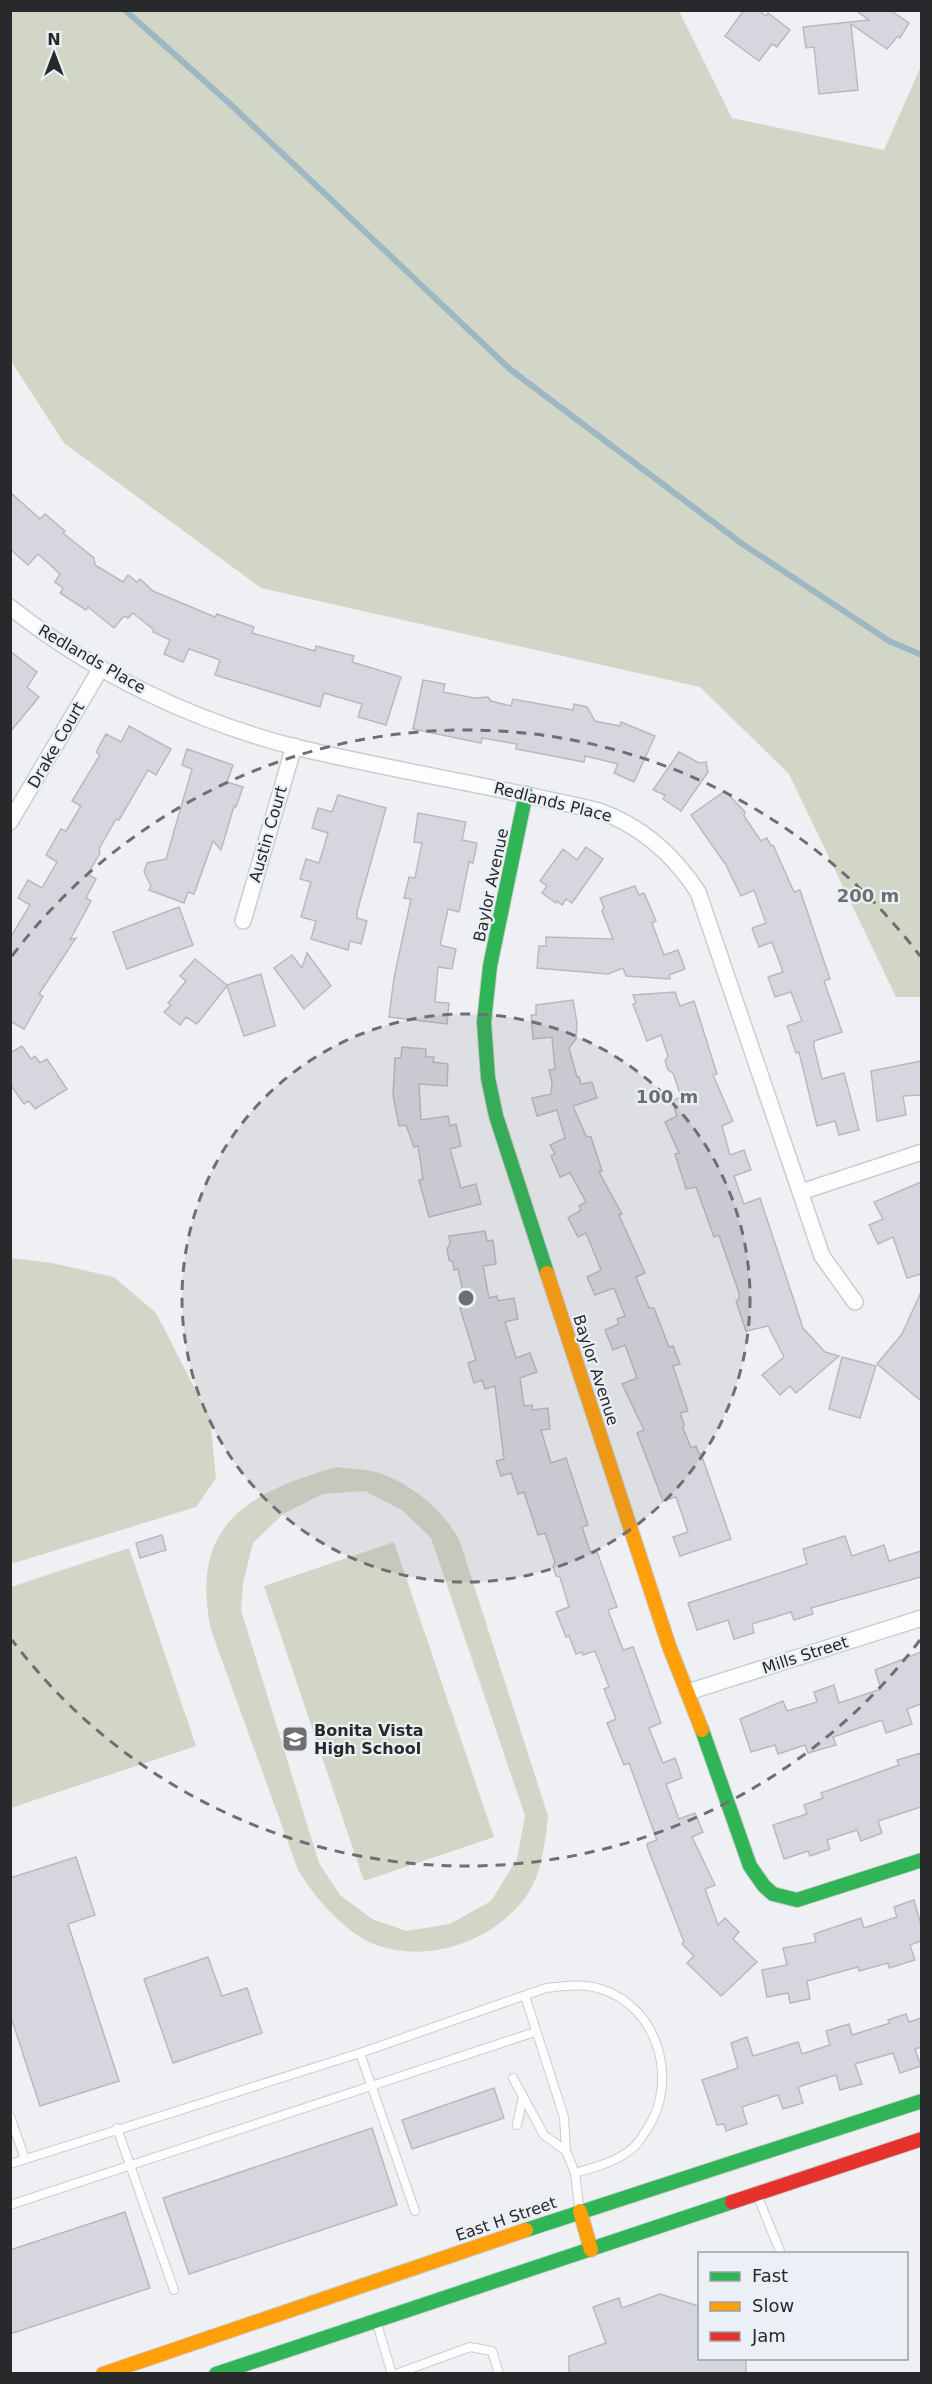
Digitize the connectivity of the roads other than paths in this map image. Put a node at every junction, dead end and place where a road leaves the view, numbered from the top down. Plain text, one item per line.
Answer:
1 (10, 607) edge
2 (101, 668) junction
3 (294, 746) junction
4 (526, 794) junction
5 (10, 822) edge
6 (243, 921) dead end
7 (921, 1152) edge
8 (801, 1192) junction
9 (855, 1302) dead end
10 (921, 1618) edge
11 (688, 1692) junction
12 (921, 1860) edge
13 (525, 1996) junction
14 (535, 2032) junction
15 (360, 2053) junction
16 (513, 2078) dead end
17 (372, 2086) junction
18 (523, 2096) junction
19 (921, 2102) edge
20 (10, 2116) edge
21 (517, 2125) dead end
22 (117, 2128) junction
23 (921, 2139) edge
24 (566, 2151) junction
25 (25, 2159) junction
26 (10, 2164) edge
27 (132, 2165) junction
28 (575, 2173) junction
29 (756, 2193) junction
30 (10, 2205) edge
31 (415, 2211) dead end
32 (580, 2211) junction
33 (591, 2250) junction
34 (780, 2251) dead end
35 (174, 2290) dead end
36 (376, 2322) junction
37 (103, 2373) edge
38 (216, 2373) edge
39 (394, 2373) edge
40 (499, 2373) edge

1 - 2 street, Redlands Place
2 - 3 street, Redlands Place
2 - 5 street, Drake Court
3 - 4 street, Redlands Place
3 - 6 street, Austin Court
4 - 8 street, Redlands Place
4 - 11 main road, Baylor Avenue
7 - 8 street
8 - 9 street, Redlands Place
10 - 11 street, Mills Street
11 - 12 main road, Baylor Avenue
13 - 14 lane
13 - 15 lane
13 - 28 lane
14 - 17 lane
14 - 24 lane
15 - 17 lane
15 - 22 lane
16 - 18 lane
17 - 27 lane
17 - 31 lane
18 - 21 lane
18 - 24 lane
19 - 32 main road, East H Street
20 - 25 lane
22 - 25 lane
22 - 27 lane
23 - 29 main road
24 - 28 lane
25 - 26 lane
27 - 30 lane
27 - 35 lane
28 - 32 lane
29 - 33 main road
29 - 34 lane
32 - 33 main road
32 - 37 main road, East H Street
33 - 36 main road
36 - 38 main road
36 - 39 lane
39 - 40 lane

